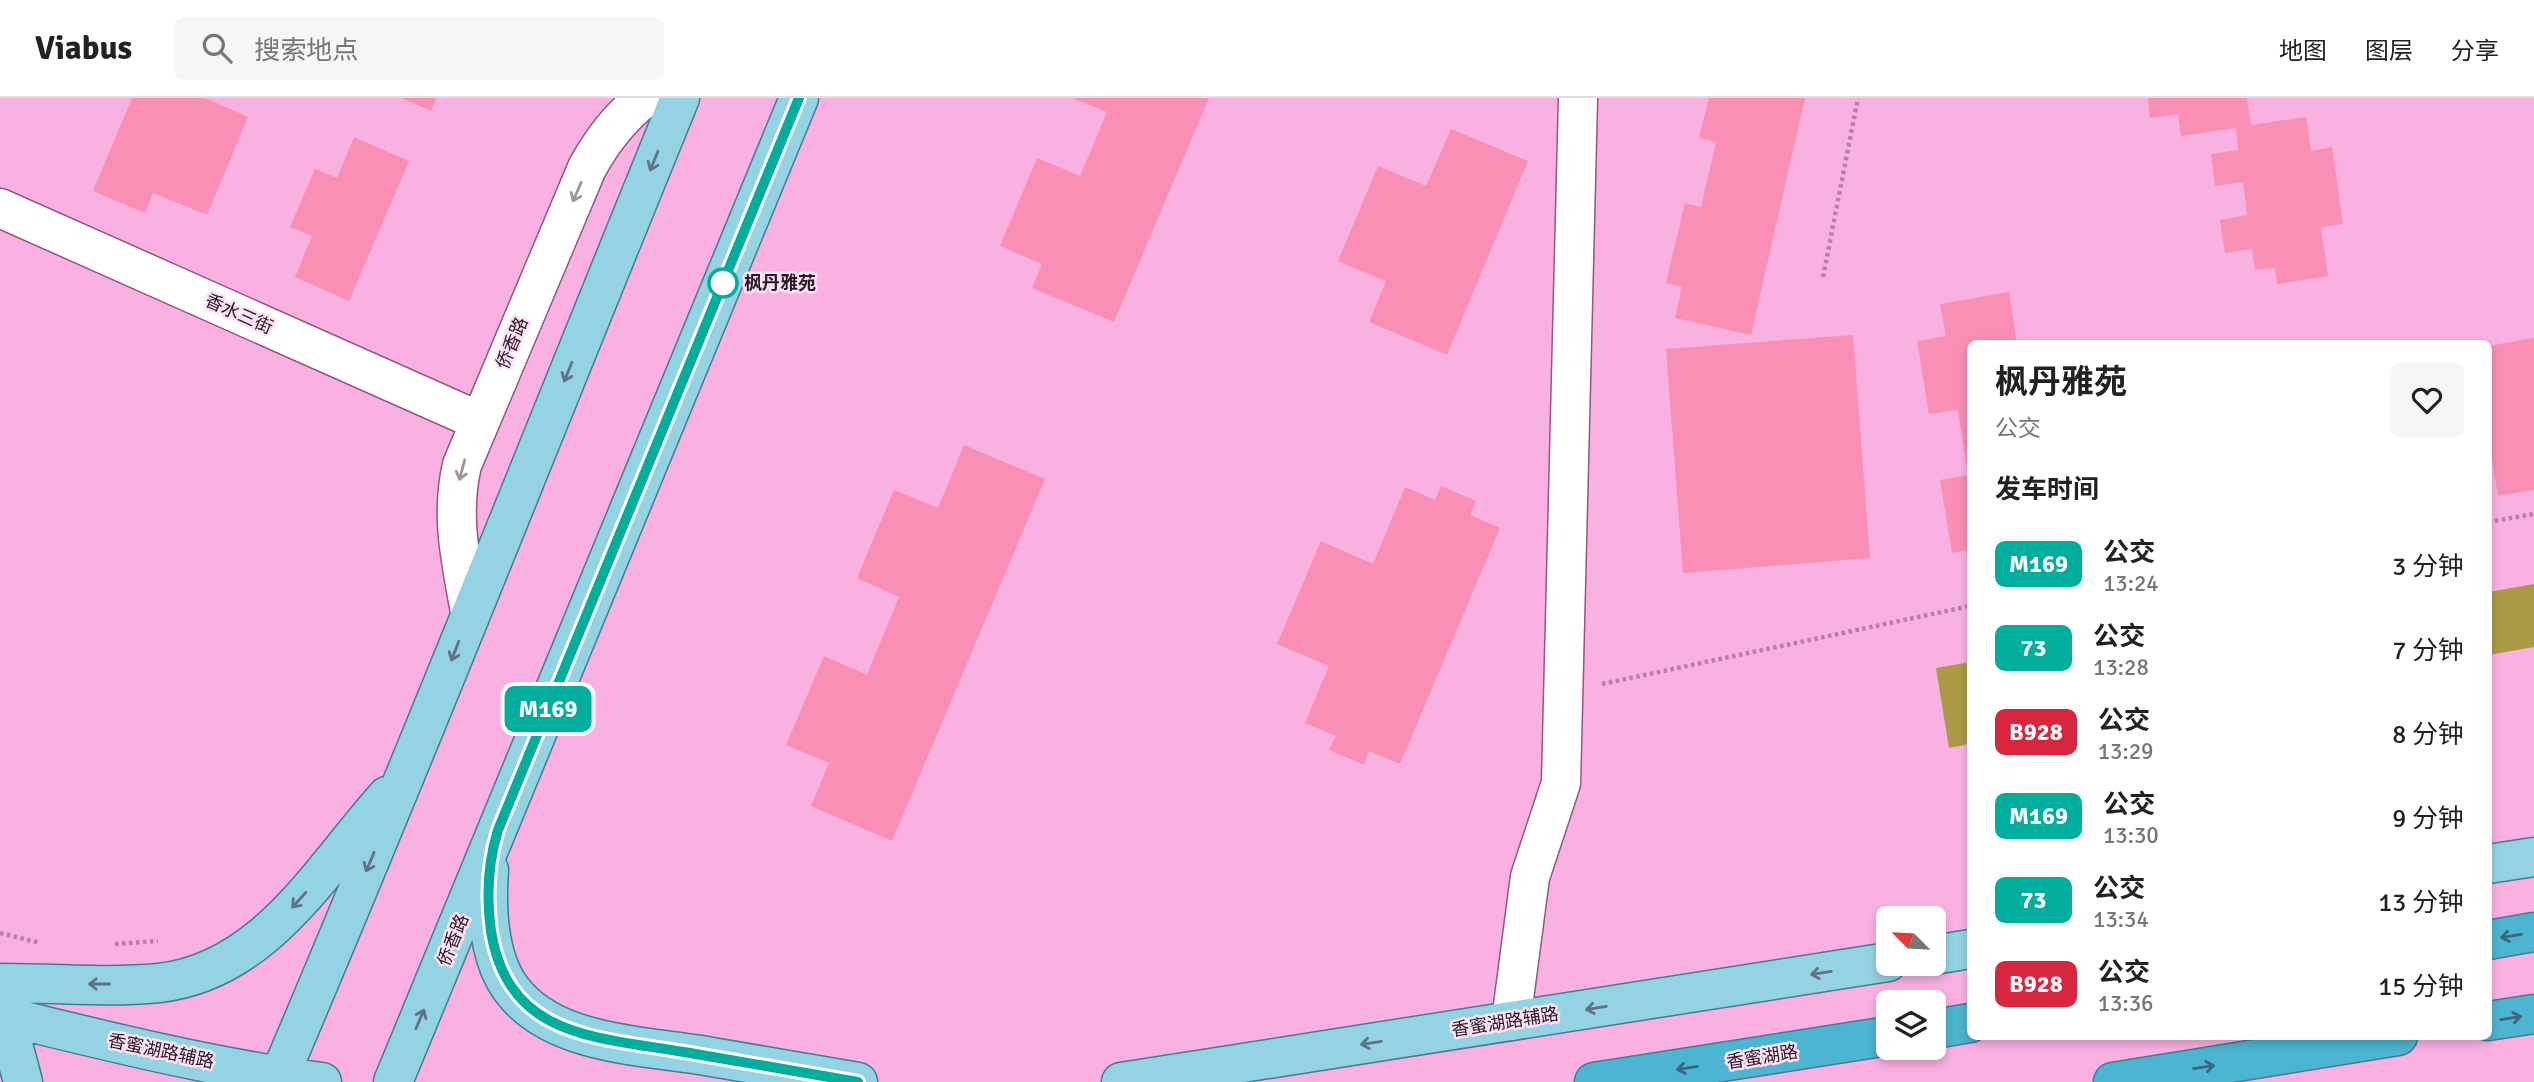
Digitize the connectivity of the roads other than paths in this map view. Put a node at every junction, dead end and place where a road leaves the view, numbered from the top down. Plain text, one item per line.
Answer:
1 (644, 98) edge
2 (680, 98) edge
3 (799, 98) edge
4 (1578, 98) edge
5 (0, 208) edge
6 (479, 421) junction
7 (470, 612) junction
8 (407, 774) junction
9 (498, 830) junction
10 (2534, 858) edge
11 (2492, 863) edge
12 (2534, 932) edge
13 (2492, 939) edge
14 (1967, 950) edge
15 (1946, 953) edge
16 (1876, 964) edge
17 (0, 984) edge
18 (2534, 1014) edge
19 (0, 1017) edge
20 (2492, 1020) edge
21 (1511, 1021) junction
22 (1967, 1024) edge
23 (1946, 1027) edge
24 (1876, 1039) edge
25 (2373, 1040) edge
26 (2396, 1040) edge
27 (278, 1079) edge
28 (23, 1082) edge
29 (322, 1082) edge
30 (393, 1082) edge
31 (858, 1082) edge
32 (1121, 1082) edge
33 (1594, 1082) edge
34 (2113, 1082) edge
35 (2283, 1082) edge

1 -> 6 street, 侨香路
2 -> 7 main road
3 - 9 main road, 侨香路
4 - 21 street
5 - 6 street, 香水三街
6 -> 7 street, 侨香路
7 -> 8 main road
8 -> 17 main road
8 -> 27 main road
30 -> 9 main road, 侨香路
9 - 31 main road
10 - 11 main road
12 -> 13 highway
14 - 15 main road
16 -> 21 main road, 香蜜湖路辅路
20 -> 18 highway
19 - 27 main road, 香蜜湖路辅路
19 - 28 main road
21 -> 32 main road, 香蜜湖路辅路
22 - 23 highway
24 -> 33 highway, 香蜜湖路
34 -> 25 highway
26 - 35 highway
27 - 29 main road, 香蜜湖路辅路

